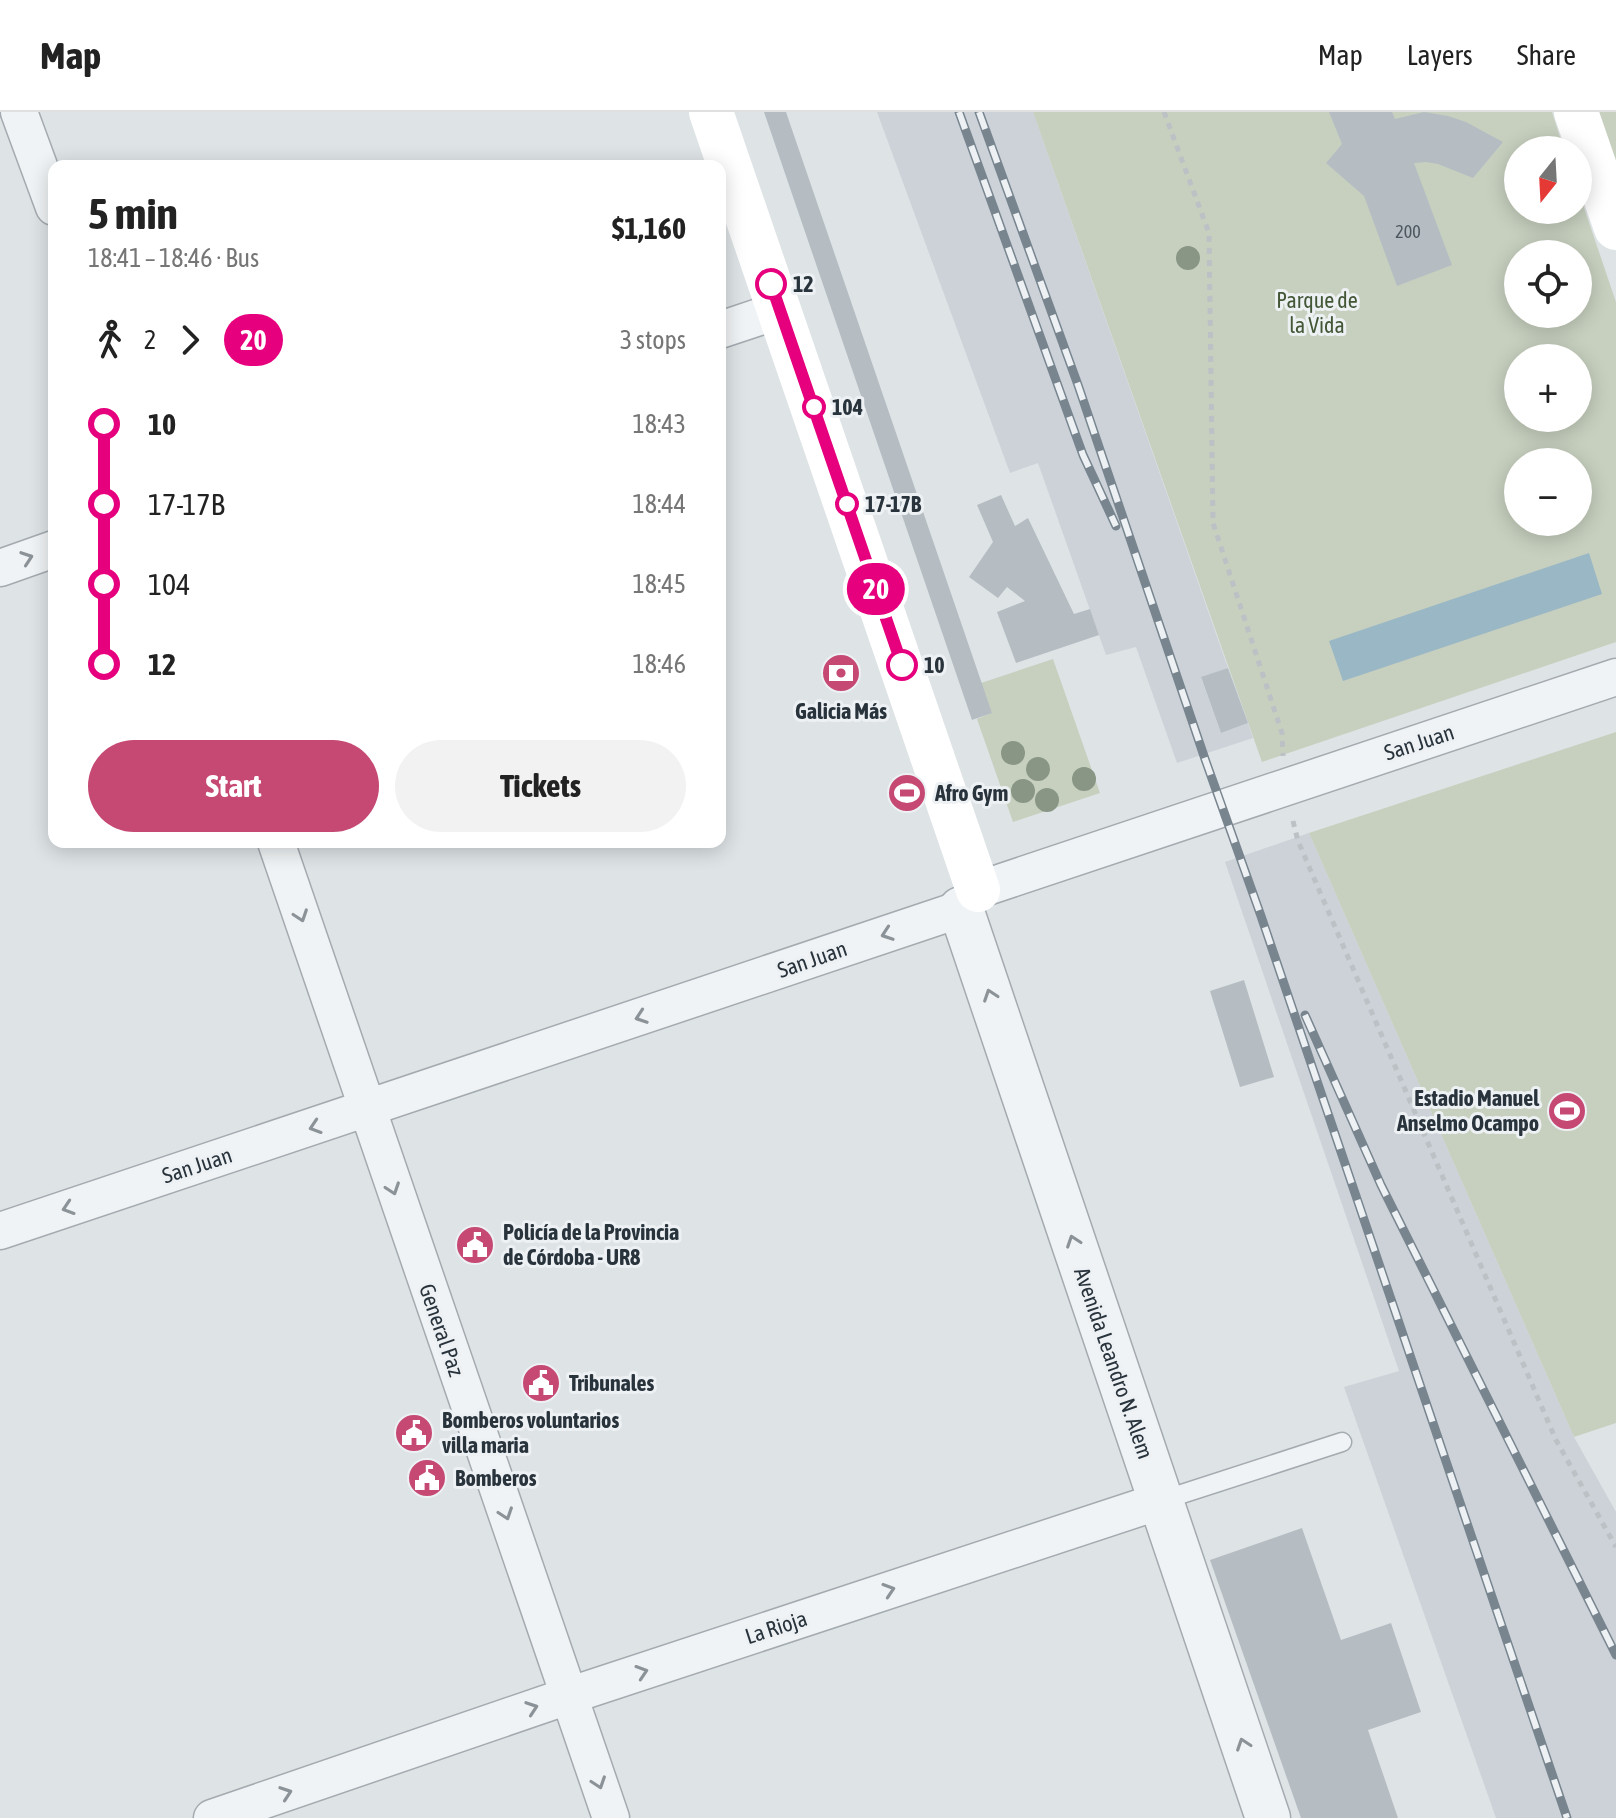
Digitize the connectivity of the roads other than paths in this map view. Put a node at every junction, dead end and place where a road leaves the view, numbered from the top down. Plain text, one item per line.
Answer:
1 (19, 112) edge
2 (711, 112) edge
3 (1576, 112) edge
4 (48, 191) edge
5 (1616, 228) edge
6 (780, 310) junction
7 (726, 328) edge
8 (48, 551) edge
9 (0, 568) edge
10 (1616, 677) edge
11 (278, 848) edge
12 (969, 899) junction
13 (366, 1110) junction
14 (0, 1231) edge
15 (1342, 1442) dead end
16 (1160, 1501) junction
17 (568, 1696) junction
18 (212, 1818) edge
19 (611, 1818) edge
20 (1268, 1818) edge

1 - 4 street
2 - 6 main road, Avenida Leandro N. Alem
3 - 5 main road
6 - 7 street
6 - 12 main road, Avenida Leandro N. Alem
9 -> 8 street
10 - 12 street, San Juan
11 -> 13 street, General Paz
12 -> 13 street, San Juan
16 -> 12 street, Avenida Leandro N. Alem
13 -> 14 street, San Juan
13 -> 17 street, General Paz
15 - 16 lane, La Rioja
17 -> 16 street, La Rioja
20 -> 16 street, Avenida Leandro N. Alem
18 -> 17 street, La Rioja
17 -> 19 street, General Paz

